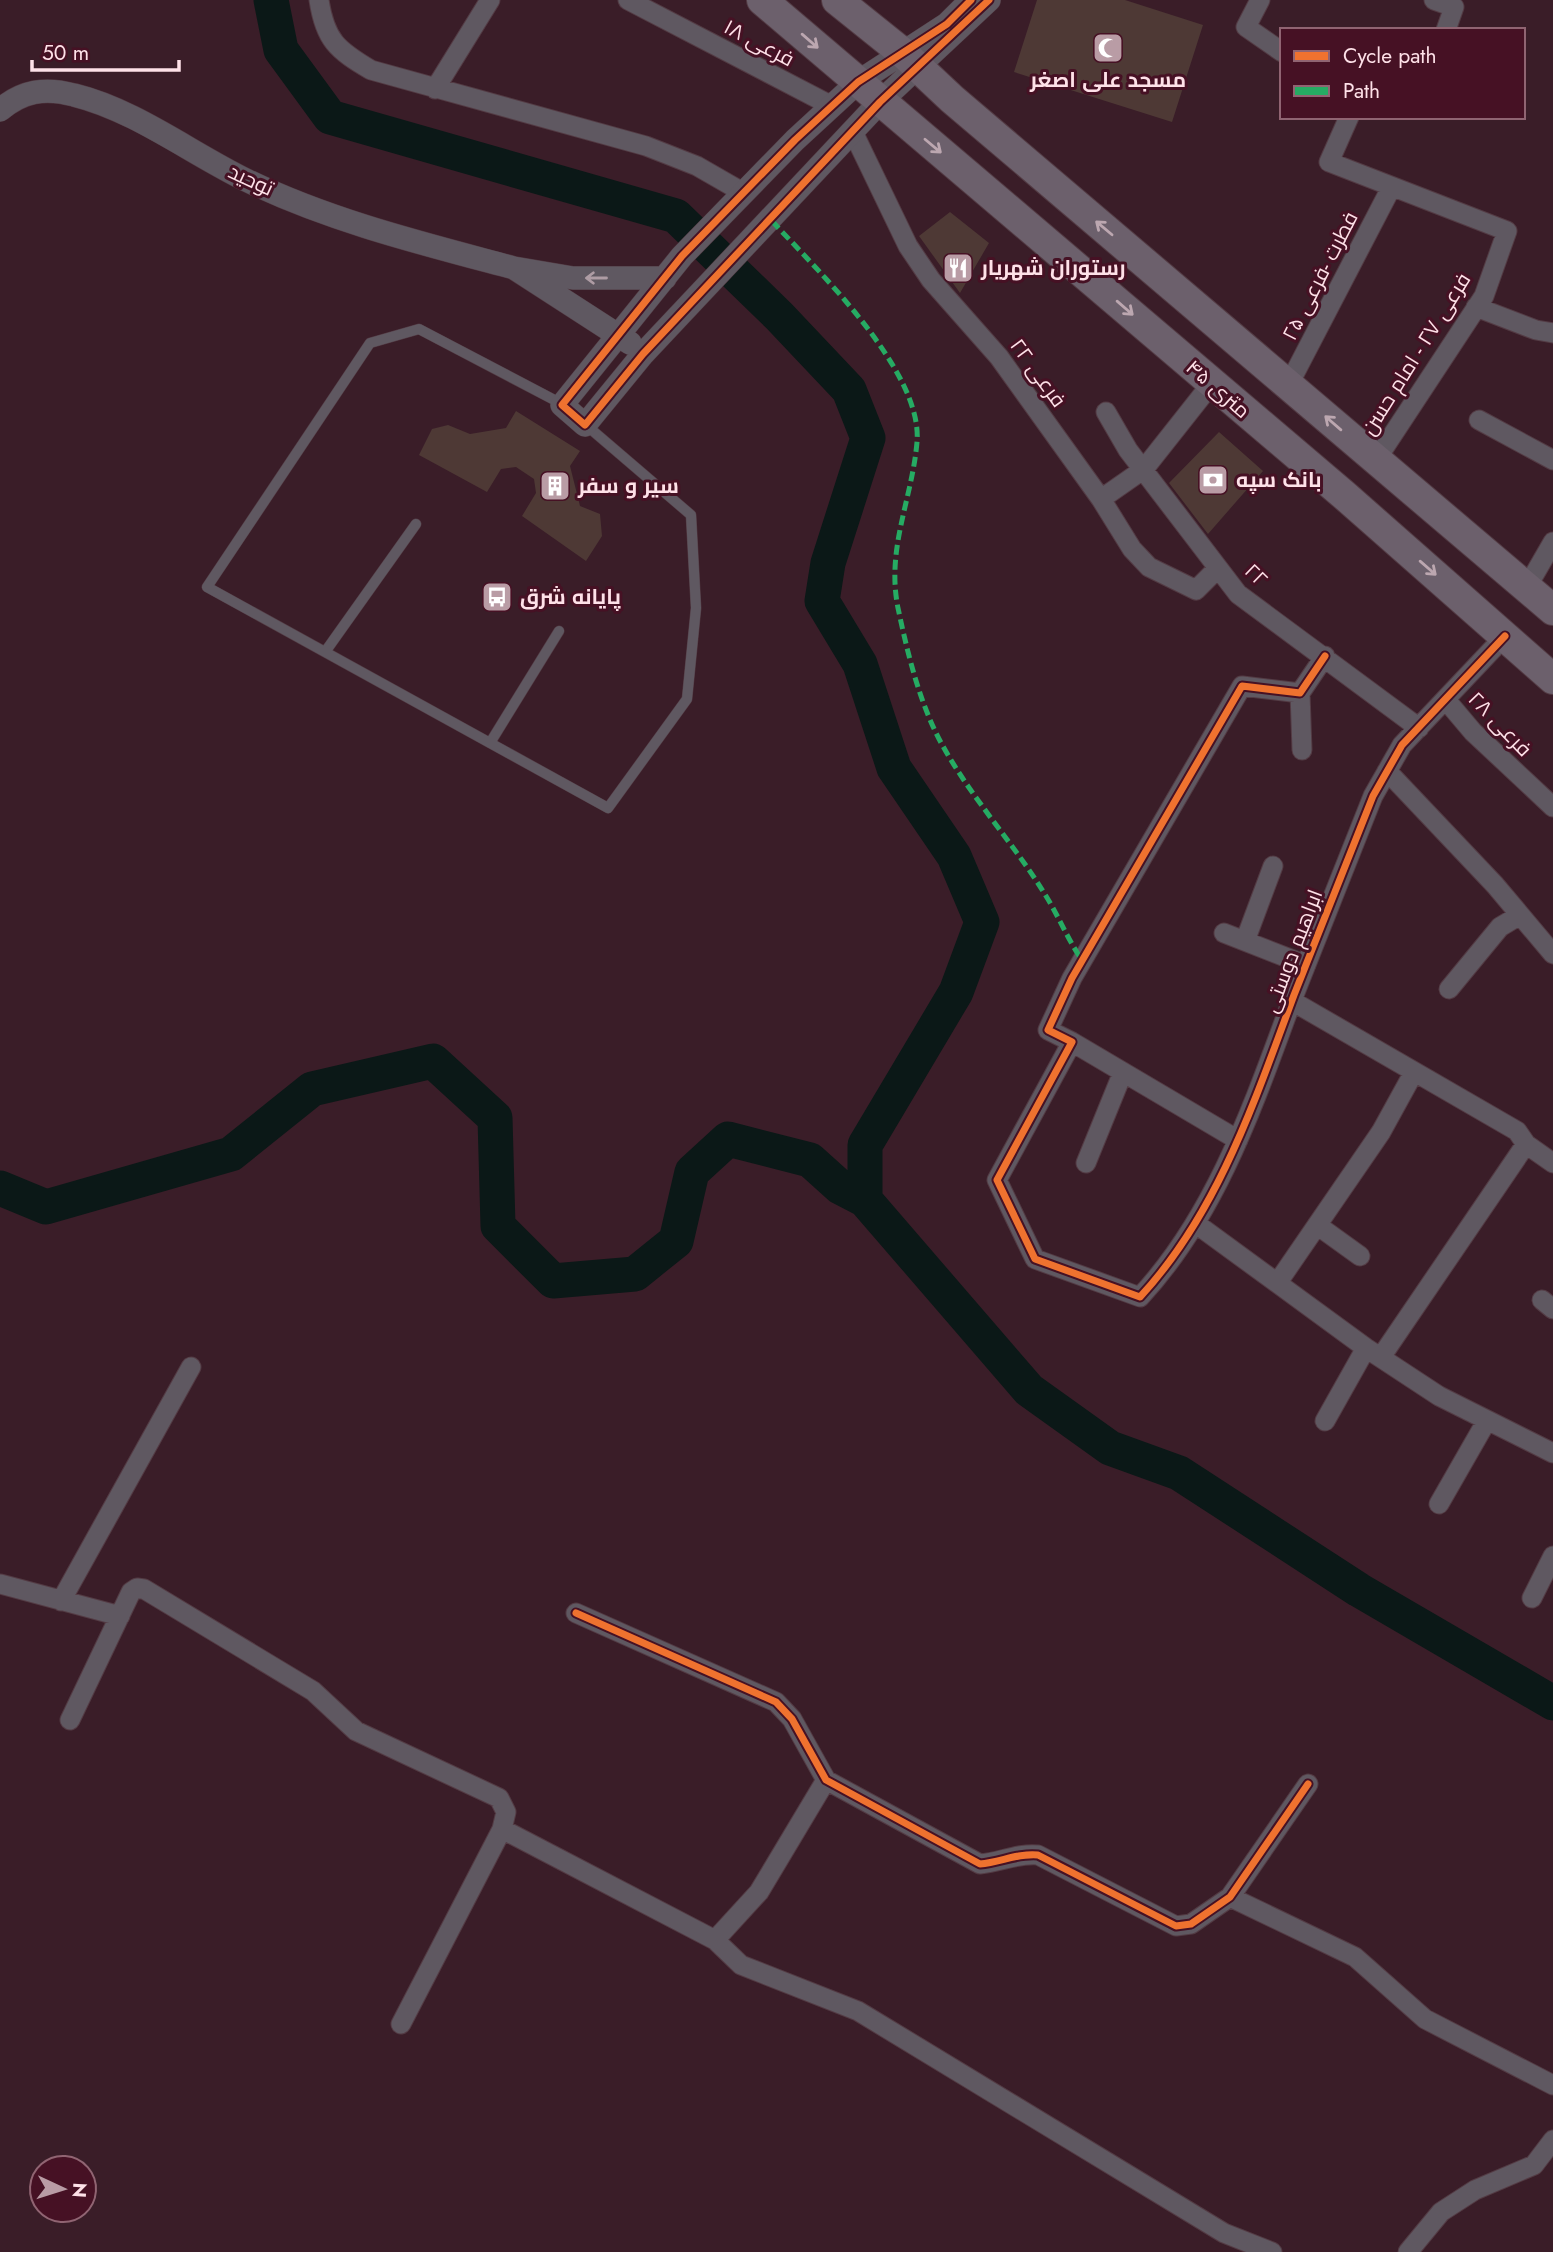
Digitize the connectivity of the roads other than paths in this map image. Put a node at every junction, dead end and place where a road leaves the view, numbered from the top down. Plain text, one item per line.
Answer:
1 (319, 0) edge
2 (490, 0) edge
3 (628, 0) edge
4 (762, 0) edge
5 (837, 0) edge
6 (971, 0) edge
7 (989, 0) edge
8 (1260, 0) edge
9 (1434, 0) edge
10 (1447, 28) edge
11 (1280, 51) edge
12 (911, 60) junction
13 (858, 82) junction
14 (435, 89) junction
15 (880, 102) junction
16 (832, 106) junction
17 (0, 110) edge
18 (1348, 119) edge
19 (853, 132) junction
20 (1391, 188) junction
21 (744, 193) junction
22 (514, 268) junction
23 (664, 278) junction
24 (1476, 307) junction
25 (1553, 333) edge
26 (620, 334) junction
27 (643, 354) junction
28 (1212, 383) junction
29 (1289, 384) junction
30 (562, 405) junction
31 (1105, 412) dead end
32 (1479, 420) dead end
33 (585, 425) junction
34 (1376, 460) junction
35 (1553, 460) edge
36 (1144, 469) junction
37 (1344, 495) junction
38 (1101, 499) junction
39 (1426, 500) junction
40 (415, 524) dead end
41 (1394, 539) junction
42 (1553, 542) edge
43 (1218, 568) junction
44 (1527, 587) junction
45 (1553, 610) edge
46 (559, 631) dead end
47 (1505, 636) junction
48 (326, 652) junction
49 (1325, 656) junction
50 (1553, 679) edge
51 (1300, 693) junction
52 (1446, 700) junction
53 (1419, 728) junction
54 (490, 743) junction
55 (1301, 750) dead end
56 (1387, 771) junction
57 (1553, 807) edge
58 (1273, 866) dead end
59 (1520, 915) junction
60 (1224, 933) dead end
61 (1245, 941) junction
62 (1553, 954) edge
63 (1306, 965) junction
64 (1449, 989) dead end
65 (1292, 1001) junction
66 (1072, 1042) junction
67 (1123, 1072) junction
68 (1414, 1072) junction
69 (1238, 1140) junction
70 (1527, 1144) junction
71 (1553, 1162) edge
72 (1086, 1163) dead end
73 (1195, 1223) junction
74 (1317, 1226) junction
75 (1360, 1256) dead end
76 (1278, 1282) junction
77 (1373, 1353) junction
78 (191, 1367) dead end
79 (1325, 1421) dead end
80 (1486, 1422) junction
81 (1553, 1453) edge
82 (1439, 1504) dead end
83 (1553, 1556) edge
84 (0, 1584) edge
85 (1532, 1598) dead end
86 (61, 1601) junction
87 (576, 1613) dead end
88 (120, 1616) junction
89 (70, 1720) dead end
90 (826, 1780) junction
91 (1308, 1784) dead end
92 (502, 1829) junction
93 (1230, 1897) junction
94 (715, 1940) junction
95 (401, 2024) dead end
96 (1553, 2085) edge
97 (1553, 2140) edge
98 (1272, 2252) edge
99 (1408, 2252) edge

1 - 14 street
2 - 14 street
3 - 16 street, فرعی ۱۸
4 -> 13 main road
5 - 12 main road
6 - 12 street
7 - 12 street
8 - 11 street
9 - 10 street
12 - 13 street
12 - 15 street
29 -> 12 main road
13 - 15 main road, ۴۵ متری
13 - 16 street
14 - 21 street
15 - 19 street
15 -> 28 main road, ۴۵ متری
16 - 21 street
17 - 22 street, توحید
18 - 20 street
19 - 27 street
19 - 38 street, فرعی ۲۲
20 - 24 street, فرعی ۲۷ - امام حسن
20 - 29 street, فطرت -فرعی ۲۵
21 - 23 street
23 -> 22 street
22 - 26 street
23 - 26 street
24 - 25 street
24 - 34 street, فرعی ۲۷ - امام حسن
26 - 27 street
26 - 30 street
27 - 33 street
28 - 36 street
28 - 37 main road, ۴۵ متری
34 -> 29 main road
30 - 33 street
30 - 48 lane
31 - 36 street, ۲۲
32 - 35 street
33 - 54 lane
34 - 37 main road
34 - 39 main road
36 - 38 street
36 - 43 street, ۲۲
37 - 41 main road, ۴۵ متری
38 - 43 street, فرعی ۲۲
39 - 41 main road
39 - 44 main road
40 - 48 lane
41 -> 47 main road, ۴۵ متری
42 - 44 street
43 - 49 street, ۲۲
44 - 45 main road
46 - 54 lane
47 - 50 main road, ۴۵ متری
47 - 52 street, ابراهیم دوستی
48 - 54 lane
49 - 51 street
49 - 53 street, ۲۲
51 - 55 street
51 - 66 street
52 - 53 street, ابراهیم دوستی
52 - 57 street, فرعی ۲۸
53 - 56 street, ابراهیم دوستی
56 - 59 street
56 - 63 street, ابراهیم دوستی
58 - 61 street
59 - 62 street
59 - 64 street
60 - 61 street
61 - 63 street
63 - 65 street, ابراهیم دوستی
65 - 68 street
65 - 69 street, ابراهیم دوستی
66 - 67 street
66 - 73 street, ابراهیم دوستی
67 - 69 street
67 - 72 street
68 - 70 street
68 - 74 street
69 - 73 street, ابراهیم دوستی
70 - 71 street
70 - 77 street
73 - 76 street
74 - 75 street
74 - 76 street
76 - 77 street
77 - 79 street
77 - 80 street
78 - 86 street
80 - 81 street
80 - 82 street
83 - 85 street
84 - 86 street
86 - 88 street
87 - 90 street
88 - 89 street
88 - 92 street
90 - 93 street
90 - 94 street
91 - 93 street
92 - 94 street
92 - 95 street
93 - 96 street
94 - 98 street
97 - 99 street

